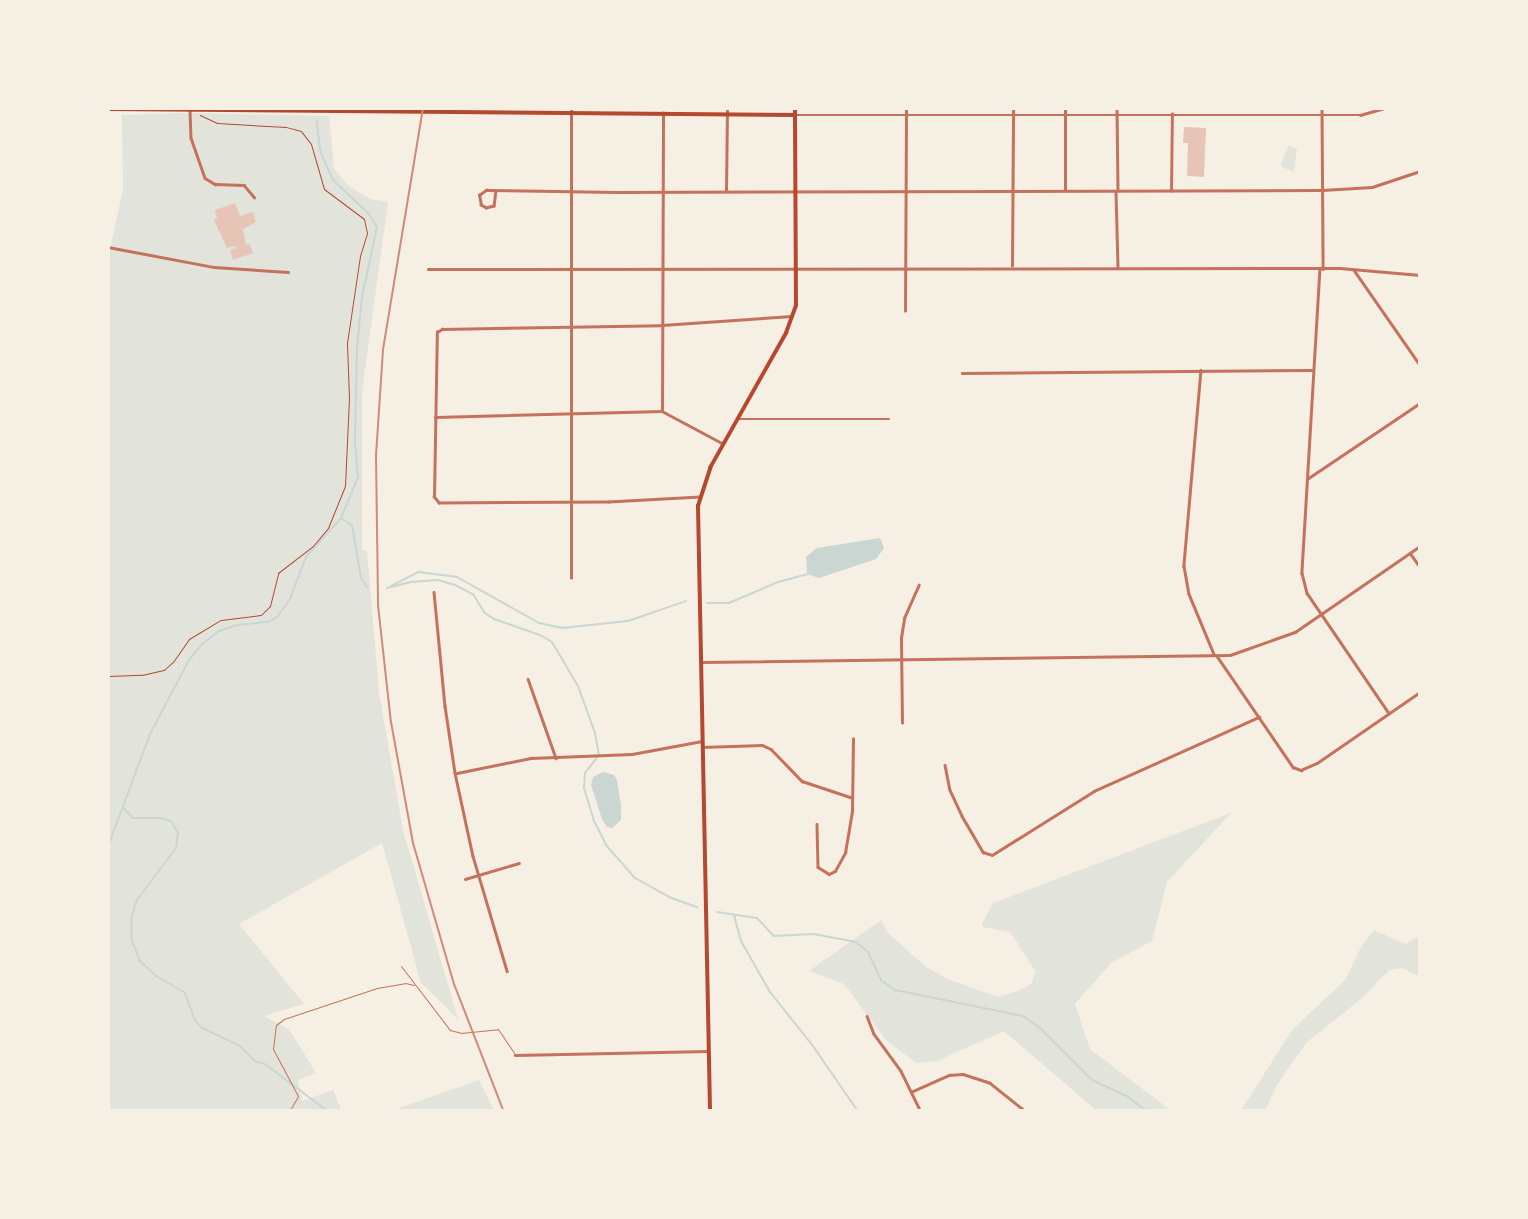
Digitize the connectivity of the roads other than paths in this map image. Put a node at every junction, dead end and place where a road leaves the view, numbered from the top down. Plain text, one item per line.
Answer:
1 (794, 108) edge
2 (853, 108) edge
3 (1065, 108) edge
4 (1117, 108) edge
5 (1169, 108) edge
6 (1273, 108) edge
7 (1322, 108) edge
8 (1384, 108) edge
9 (108, 109) edge
10 (190, 110) junction
11 (571, 111) junction
12 (728, 111) edge
13 (906, 111) edge
14 (959, 111) edge
15 (1013, 111) edge
16 (663, 112) junction
17 (853, 114) junction
18 (1065, 114) junction
19 (1117, 114) junction
20 (1170, 114) junction
21 (795, 115) junction
22 (1273, 115) junction
23 (1322, 115) junction
24 (1419, 171) edge
25 (496, 190) junction
26 (795, 190) junction
27 (1012, 190) junction
28 (1065, 190) junction
29 (1322, 190) junction
30 (570, 191) junction
31 (726, 191) junction
32 (1117, 191) junction
33 (1171, 191) junction
34 (663, 192) junction
35 (906, 192) junction
36 (254, 197) dead end
37 (108, 247) edge
38 (1012, 266) junction
39 (1118, 267) junction
40 (1322, 268) junction
41 (428, 269) dead end
42 (571, 269) junction
43 (905, 269) junction
44 (1354, 269) junction
45 (662, 270) junction
46 (795, 270) junction
47 (288, 272) dead end
48 (1419, 275) edge
49 (905, 311) dead end
50 (793, 316) junction
51 (662, 325) junction
52 (573, 326) junction
53 (1419, 365) edge
54 (1201, 370) junction
55 (1314, 370) junction
56 (962, 373) dead end
57 (1419, 403) edge
58 (662, 411) junction
59 (572, 414) junction
60 (435, 417) junction
61 (736, 419) junction
62 (889, 419) dead end
63 (722, 443) junction
64 (1307, 479) junction
65 (700, 497) junction
66 (570, 503) junction
67 (1419, 547) edge
68 (1410, 553) junction
69 (1419, 567) edge
70 (570, 578) dead end
71 (919, 585) dead end
72 (434, 592) dead end
73 (1321, 614) junction
74 (1216, 656) junction
75 (901, 658) junction
76 (700, 663) junction
77 (528, 679) dead end
78 (1419, 692) edge
79 (1389, 713) junction
80 (1259, 717) junction
81 (902, 723) dead end
82 (853, 739) dead end
83 (702, 741) junction
84 (702, 747) junction
85 (556, 758) junction
86 (945, 765) dead end
87 (455, 773) junction
88 (850, 797) junction
89 (817, 824) dead end
90 (519, 863) dead end
91 (479, 875) junction
92 (465, 879) dead end
93 (401, 966) dead end
94 (507, 971) dead end
95 (414, 985) junction
96 (867, 1016) dead end
97 (708, 1051) junction
98 (515, 1055) joint
99 (911, 1092) junction
100 (290, 1111) edge
101 (710, 1111) edge
102 (920, 1111) edge
103 (1024, 1111) edge

1 - 21 main road
2 - 17 street
3 - 18 street
4 - 19 street
5 - 20 street
6 - 22 street
7 - 23 street
8 - 23 street
9 - 10 main road
10 - 11 main road
10 - 36 street
11 - 16 main road
11 - 30 street
12 - 16 main road
12 - 21 main road
12 - 31 street
13 - 14 street
13 - 17 street
13 - 35 street
14 - 15 street
15 - 18 street
15 - 27 street
16 - 34 street
17 - 21 street
18 - 19 street
18 - 28 street
19 - 20 street
19 - 32 street
20 - 22 street
20 - 33 street
21 - 26 main road
22 - 23 street
23 - 29 street
24 - 29 street
25 - 25 street
25 - 30 street
26 - 31 street
26 - 35 street
26 - 46 main road
27 - 28 street
27 - 35 street
27 - 38 street
28 - 32 street
29 - 33 street
29 - 40 street
30 - 34 street
30 - 42 street
31 - 34 street
32 - 33 street
32 - 39 street
34 - 45 street
35 - 43 street
37 - 47 street
38 - 39 street
38 - 43 street
39 - 40 street
40 - 44 street
40 - 55 street
41 - 42 street
42 - 45 street
42 - 52 street
43 - 46 street
43 - 49 street
44 - 48 street
44 - 53 street
45 - 46 street
45 - 51 street
46 - 50 main road
50 - 51 street
50 - 61 main road
51 - 52 street
51 - 58 street
52 - 59 street
52 - 60 street
54 - 55 street
54 - 56 street
54 - 74 street
55 - 64 street
57 - 64 street
58 - 59 street
58 - 63 street
59 - 60 street
59 - 66 street
60 - 66 street
61 - 62 street
61 - 63 main road
63 - 65 main road
64 - 73 street
65 - 66 street
65 - 76 main road
66 - 70 street
67 - 68 street
68 - 69 street
68 - 73 street
71 - 75 street
72 - 87 street
73 - 74 street
73 - 79 street
74 - 75 street
74 - 80 street
75 - 76 street
75 - 81 street
76 - 83 main road
77 - 85 street
78 - 79 street
79 - 80 street
80 - 86 street
82 - 88 street
83 - 84 main road
83 - 85 street
84 - 88 street
84 - 97 main road
85 - 87 street
87 - 91 street
88 - 89 street
90 - 91 street
91 - 92 street
91 - 94 street
93 - 95 lane
95 - 98 lane
95 - 100 lane
96 - 99 street
97 - 98 street
97 - 101 main road
99 - 102 street
99 - 103 street

